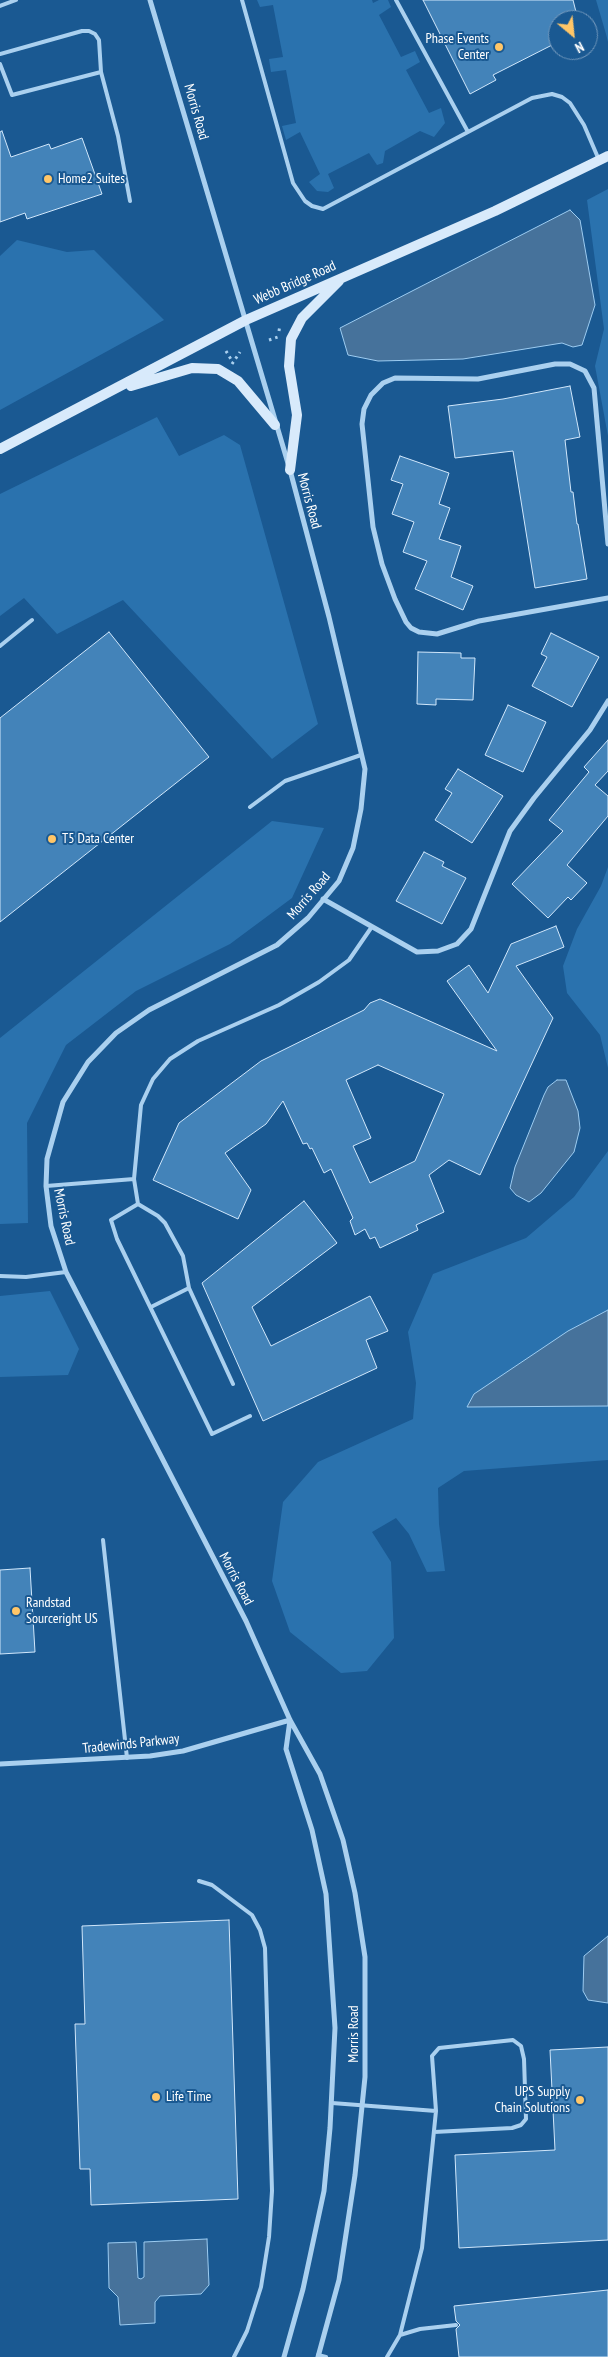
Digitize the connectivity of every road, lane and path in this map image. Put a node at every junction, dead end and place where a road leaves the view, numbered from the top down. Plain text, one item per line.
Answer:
1 (16, 0) edge
2 (150, 0) edge
3 (242, 0) edge
4 (396, 0) edge
5 (0, 6) edge
6 (0, 54) edge
7 (0, 64) edge
8 (101, 72) junction
9 (468, 132) junction
10 (603, 158) edge
11 (130, 201) dead end
12 (344, 277) junction
13 (246, 320) junction
14 (277, 337) dead end
15 (269, 340) dead end
16 (226, 350) dead end
17 (240, 352) dead end
18 (104, 395) junction
19 (275, 425) junction
20 (0, 449) edge
21 (290, 470) junction
22 (608, 544) edge
23 (608, 598) edge
24 (32, 620) dead end
25 (0, 646) edge
26 (608, 701) edge
27 (361, 756) junction
28 (250, 807) dead end
29 (323, 899) junction
30 (371, 928) junction
31 (134, 1180) junction
32 (46, 1186) junction
33 (138, 1204) junction
34 (66, 1272) junction
35 (0, 1276) edge
36 (189, 1288) junction
37 (151, 1307) junction
38 (233, 1384) dead end
39 (250, 1416) dead end
40 (104, 1540) dead end
41 (290, 1720) junction
42 (127, 1758) junction
43 (0, 1764) edge
44 (199, 1881) dead end
45 (332, 2103) junction
46 (362, 2105) junction
47 (436, 2112) junction
48 (434, 2132) junction
49 (456, 2325) dead end
50 (400, 2335) junction
51 (318, 2356) edge
52 (234, 2357) edge
53 (284, 2357) edge
54 (326, 2357) edge
55 (387, 2357) edge

1 - 5 lane
2 - 13 street, Morris Road
3 - 9 lane
4 - 9 lane
6 - 8 lane
7 - 8 lane
8 - 11 lane
9 - 10 lane
10 - 12 street, Webb Bridge Road
12 - 13 street, Webb Bridge Road
12 - 21 street
13 - 18 street, Webb Bridge Road
13 - 19 street, Morris Road
14 - 15 path
16 - 17 path
18 - 19 street
18 - 20 street, Webb Bridge Road
19 - 21 street, Morris Road
21 - 27 street, Morris Road
22 - 23 street
24 - 25 lane
26 - 30 street
27 - 28 lane
27 - 29 street, Morris Road
29 - 30 street
29 - 32 street, Morris Road
30 - 31 lane
31 - 32 lane
31 - 33 lane
32 - 34 street, Morris Road
33 - 36 lane
33 - 37 lane
34 - 35 lane
34 - 41 street, Morris Road
36 - 37 lane
36 - 38 lane
37 - 39 lane
40 - 42 lane
41 - 42 street, Tradewinds Parkway
41 - 45 street, Morris Road
41 - 46 street, Morris Road
42 - 43 street, Tradewinds Parkway
44 - 52 lane
45 - 46 lane
45 - 53 street, Morris Road
46 - 47 lane
46 - 51 street, Morris Road
47 - 48 lane
47 - 48 lane
48 - 50 lane
49 - 50 lane
50 - 55 lane
51 - 54 lane

